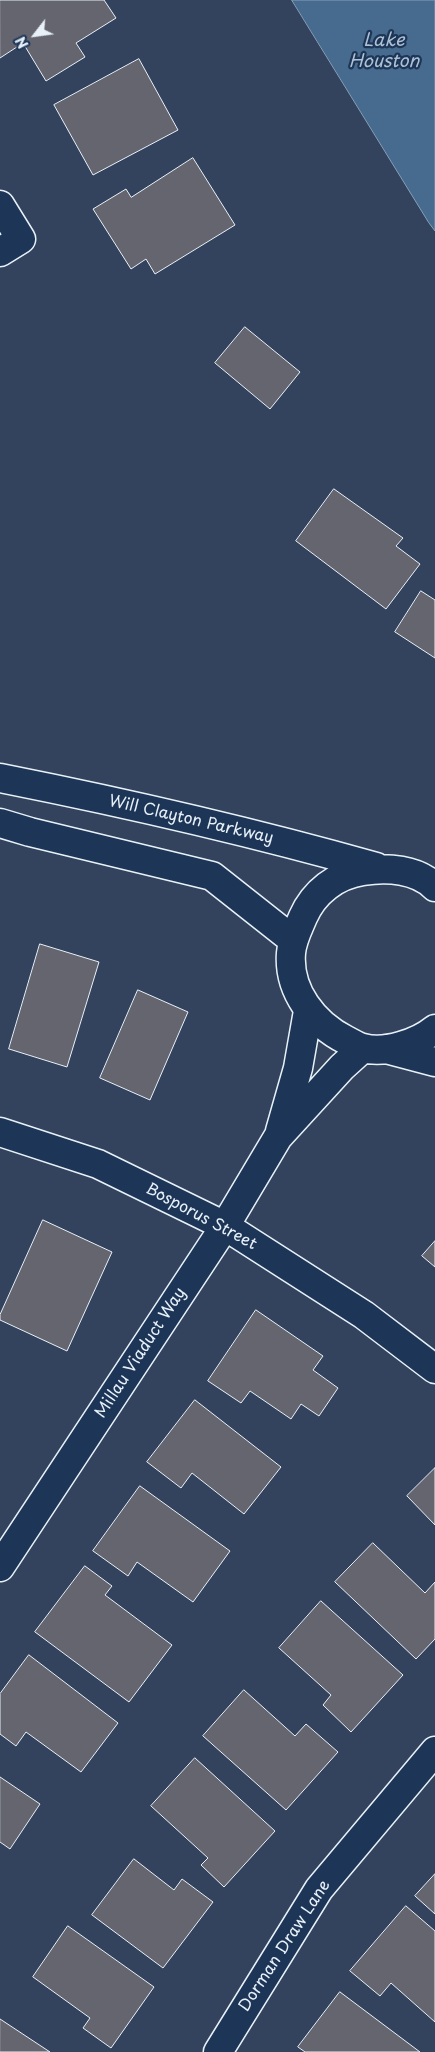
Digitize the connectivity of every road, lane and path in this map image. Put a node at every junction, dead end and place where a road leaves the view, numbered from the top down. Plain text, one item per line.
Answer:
1 (0, 205) edge
2 (11, 245) edge
3 (0, 778) edge
4 (0, 823) edge
5 (380, 868) junction
6 (435, 887) edge
7 (293, 940) junction
8 (308, 1011) junction
9 (435, 1029) edge
10 (373, 1048) junction
11 (435, 1062) edge
12 (0, 1132) edge
13 (278, 1137) junction
14 (225, 1226) junction
15 (435, 1369) edge
16 (0, 1567) edge
17 (435, 1751) edge
18 (218, 2052) edge

1 - 2 street
3 - 5 street, Will Clayton Parkway
4 - 7 street
5 - 6 street
5 - 7 street
7 - 8 street
8 - 10 street
8 - 13 street, Millau Viaduct Way
9 - 10 street
10 - 11 street
10 - 13 street, Millau Viaduct Way
12 - 14 street, Bosporus Street
13 - 14 street, Millau Viaduct Way
14 - 15 street, Bosporus Street
14 - 16 street, Millau Viaduct Way
17 - 18 street, Dorman Draw Lane

